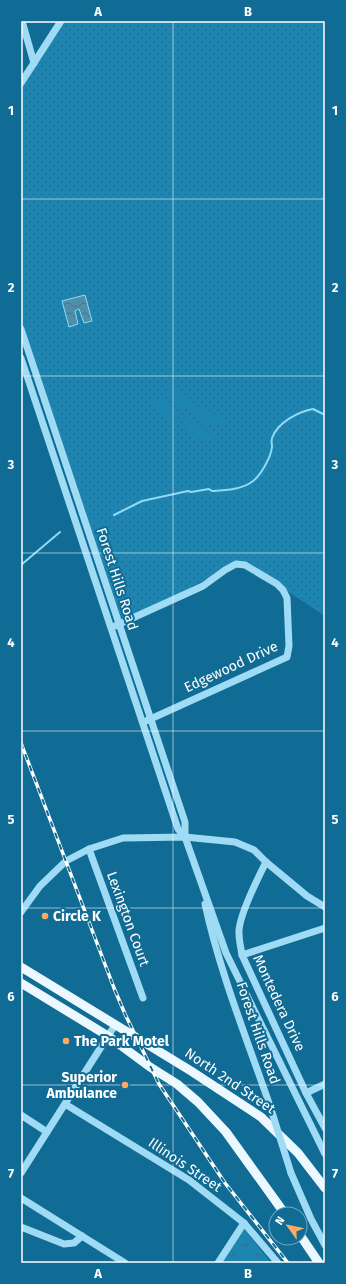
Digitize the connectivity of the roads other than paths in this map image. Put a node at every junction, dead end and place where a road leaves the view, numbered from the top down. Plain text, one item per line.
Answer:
1 (22, 21) edge
2 (61, 21) edge
3 (34, 63) junction
4 (21, 83) edge
5 (21, 329) edge
6 (23, 344) edge
7 (21, 358) edge
8 (118, 624) junction
9 (111, 629) junction
10 (150, 719) junction
11 (142, 723) junction
12 (185, 837) junction
13 (89, 849) junction
14 (266, 862) junction
15 (198, 871) junction
16 (325, 907) edge
17 (22, 908) edge
18 (325, 928) edge
19 (242, 955) junction
20 (21, 967) edge
21 (21, 983) edge
22 (143, 998) dead end
23 (115, 1025) junction
24 (108, 1036) junction
25 (325, 1084) edge
26 (306, 1093) junction
27 (65, 1104) junction
28 (21, 1115) edge
29 (325, 1128) edge
30 (47, 1132) junction
31 (325, 1154) edge
32 (21, 1173) edge
33 (325, 1188) edge
34 (21, 1198) edge
35 (279, 1206) edge
36 (244, 1223) junction
37 (21, 1227) edge
38 (82, 1236) junction
39 (325, 1245) edge
40 (308, 1246) edge
41 (125, 1263) edge
42 (218, 1263) edge
43 (278, 1263) edge
44 (320, 1263) edge

1 - 3 street
2 - 3 street
3 - 4 street
5 - 6 street, Forest Hills Road
6 - 8 street, Forest Hills Road
7 - 9 street, Forest Hills Road
8 - 9 street, Edgewood Drive
8 - 10 street, Forest Hills Road
8 - 10 street, Edgewood Drive
9 - 11 street, Forest Hills Road
10 - 11 street, Edgewood Drive
10 - 12 street, Forest Hills Road
11 - 12 street, Forest Hills Road
12 - 13 street
12 - 14 street
12 - 15 street, Forest Hills Road
13 - 17 street
13 - 22 street, Lexington Court
14 - 16 street
14 - 19 street, Montedera Drive
15 - 31 street, Forest Hills Road
15 - 39 street, Forest Hills Road, bridge
18 - 19 street
19 - 26 street, Montedera Drive
20 - 23 main road, North 2nd Street
21 - 24 main road
23 - 24 street
23 - 33 main road, North 2nd Street
24 - 27 street
24 - 35 main road
25 - 26 street
26 - 29 street, Montedera Drive
27 - 30 street
27 - 36 street, Illinois Street
28 - 30 street
30 - 32 street
34 - 38 street
36 - 42 street
36 - 43 street, Illinois Street
37 - 38 street
38 - 41 street
40 - 44 main road

